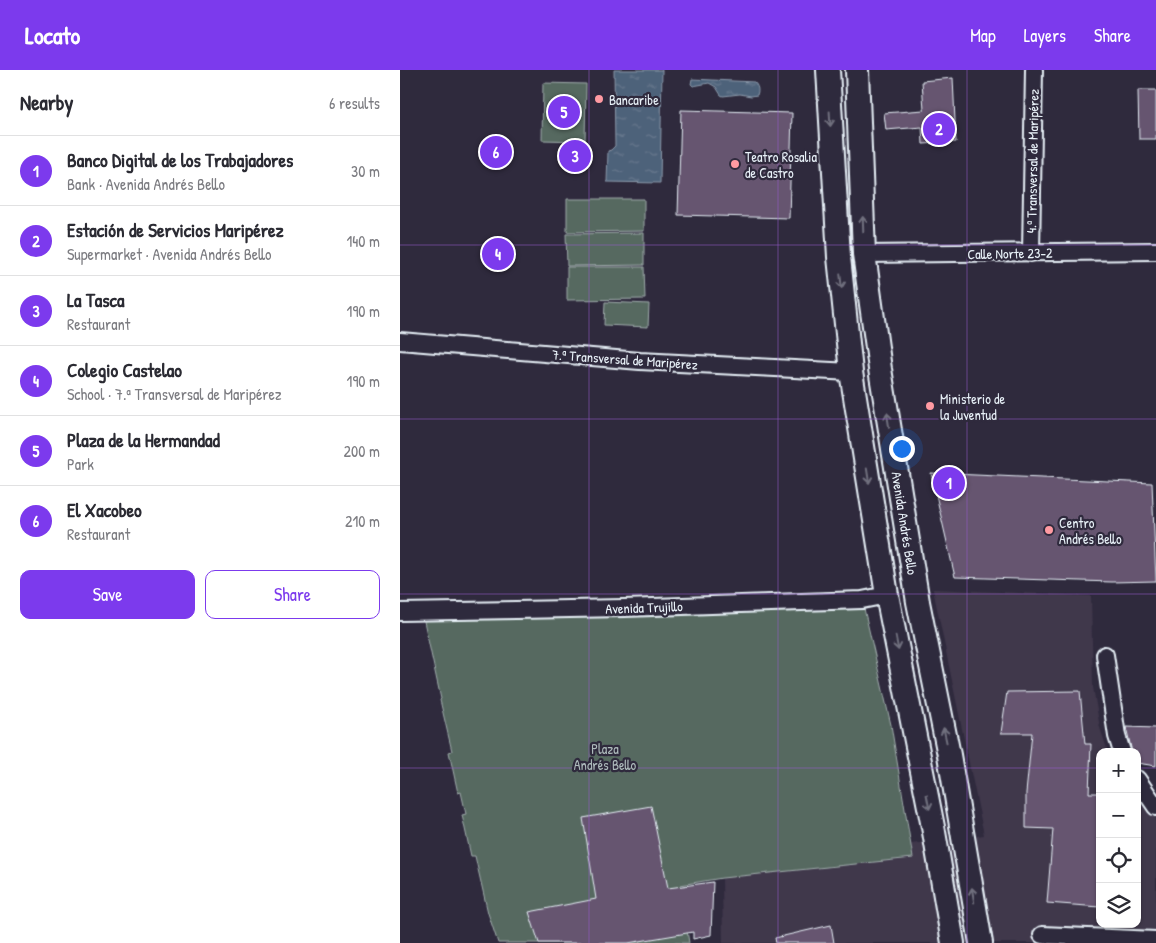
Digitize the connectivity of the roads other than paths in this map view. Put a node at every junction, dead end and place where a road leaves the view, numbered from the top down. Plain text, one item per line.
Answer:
1 (828, 70) edge
2 (857, 70) edge
3 (1034, 70) edge
4 (1156, 251) edge
5 (1031, 253) junction
6 (864, 254) junction
7 (400, 341) edge
8 (851, 372) junction
9 (887, 595) junction
10 (400, 612) edge
11 (1105, 655) dead end
12 (1121, 748) edge
13 (1141, 785) edge
14 (1156, 807) edge
15 (1042, 935) dead end
16 (1156, 940) edge
17 (953, 943) edge
18 (981, 943) edge

1 -> 8 street, Avenida Andrés Bello
6 -> 2 street, Avenida Andrés Bello
3 - 5 street, 4.ª Transversal de Maripérez
4 - 5 street, Calle Norte 23-2
5 - 6 street, Calle Norte 23-2
18 -> 6 street, Avenida Andrés Bello
7 - 8 street, 7.ª Transversal de Maripérez
8 -> 9 street, Avenida Andrés Bello
9 - 10 street, Avenida Trujillo
9 -> 17 street, Avenida Andrés Bello
11 - 12 street
13 - 14 street
15 - 16 street

